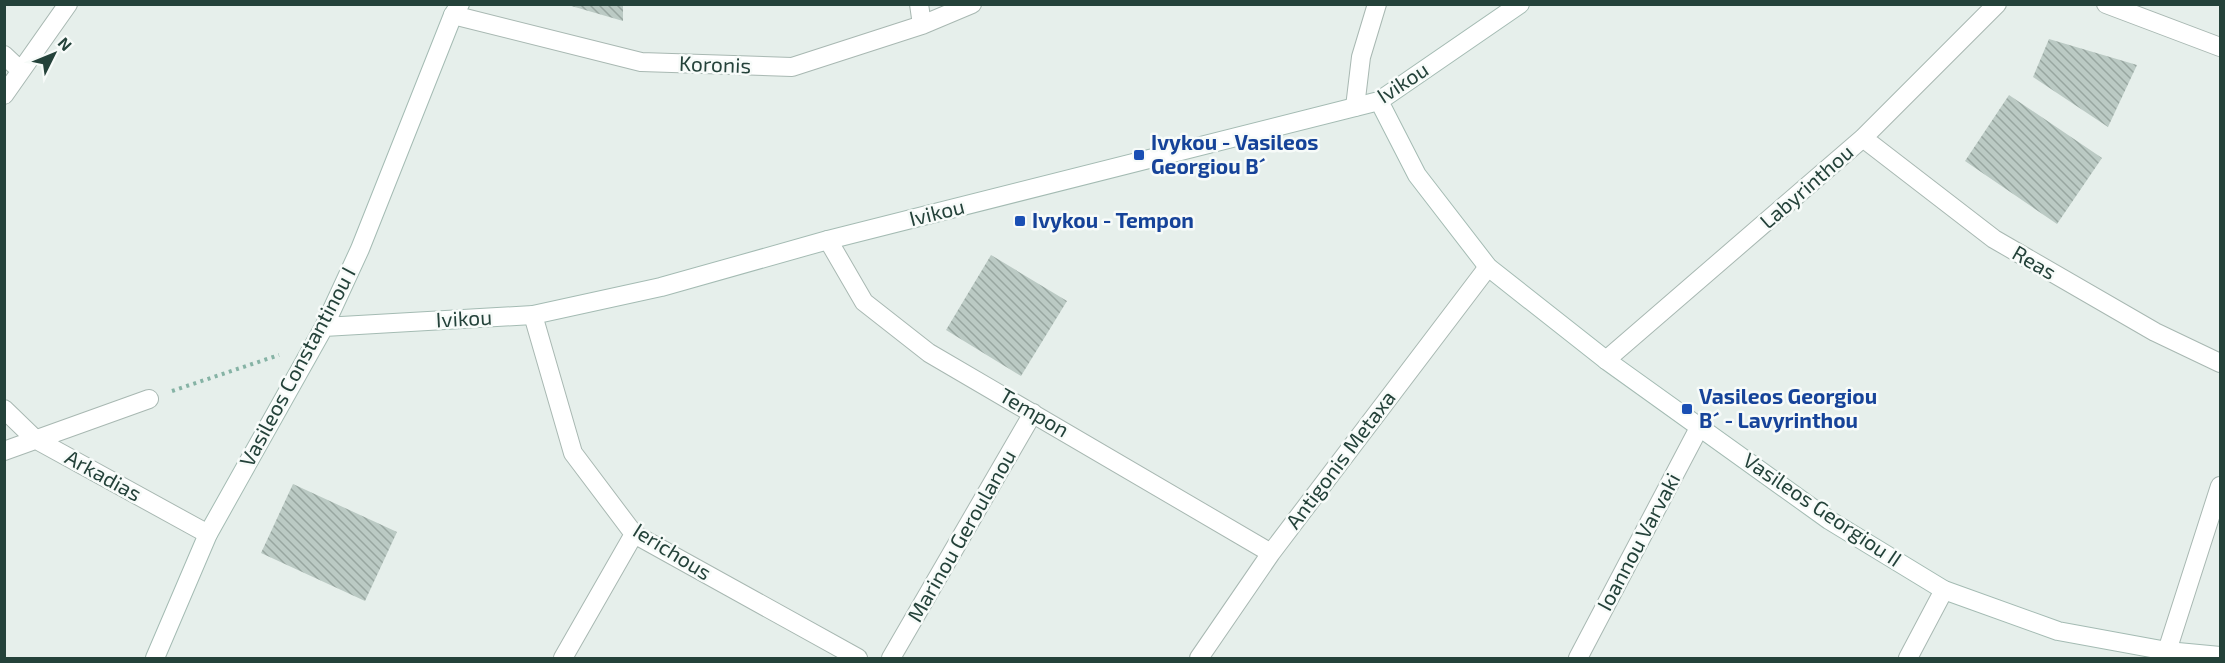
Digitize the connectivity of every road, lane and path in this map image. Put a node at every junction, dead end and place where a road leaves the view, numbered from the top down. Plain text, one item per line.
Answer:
1 (68, 4) edge
2 (919, 4) edge
3 (972, 4) edge
4 (1377, 4) edge
5 (1520, 4) edge
6 (1997, 4) edge
7 (2106, 4) edge
8 (456, 10) edge
9 (922, 25) junction
10 (2220, 47) edge
11 (4, 55) edge
12 (21, 71) junction
13 (4, 95) edge
14 (1379, 101) junction
15 (1355, 108) junction
16 (1863, 138) junction
17 (828, 240) junction
18 (1488, 267) junction
19 (533, 315) junction
20 (320, 334) junction
21 (1606, 360) junction
22 (2220, 363) edge
23 (149, 399) joint
24 (4, 409) edge
25 (1033, 413) junction
26 (1700, 426) junction
27 (35, 439) junction
28 (4, 451) edge
29 (2220, 486) edge
30 (208, 534) junction
31 (634, 534) junction
32 (1270, 553) junction
33 (1944, 590) junction
34 (2167, 651) junction
35 (2220, 656) edge
36 (155, 658) edge
37 (563, 658) edge
38 (858, 658) edge
39 (891, 658) edge
40 (1199, 658) edge
41 (1578, 658) edge
42 (1908, 658) edge

1 - 12 street
2 - 9 street
3 - 9 street, Koronis
4 - 15 street
5 - 14 street, Ivikou
6 - 16 street, Labyrinthou
7 - 10 street
8 - 9 street, Koronis
8 - 20 street, Vasileos Constantinou I
11 - 12 street
12 - 13 street
14 - 15 street, Ivikou
14 - 18 street, Vasileos Georgiou II
15 - 17 street, Ivikou
16 - 21 street, Labyrinthou
16 - 22 street, Reas
17 - 19 street, Ivikou
17 - 25 street, Tempon
18 - 21 street, Vasileos Georgiou II
18 - 32 street, Antigonis Metaxa
19 - 20 street, Ivikou
19 - 31 street, Ierichous
20 - 23 path
20 - 30 street, Vasileos Constantinou I
21 - 26 street, Vasileos Georgiou II
23 - 27 street
24 - 27 street, Arkadias
25 - 32 street, Tempon
25 - 39 street, Marinou Geroulanou
26 - 33 street, Vasileos Georgiou II
26 - 41 street, Ioannou Varvaki
27 - 28 street
27 - 30 street, Arkadias
29 - 34 street
30 - 36 street, Vasileos Constantinou I
31 - 37 street
31 - 38 street, Ierichous
32 - 40 street, Antigonis Metaxa
33 - 34 street, Vasileos Georgiou II
33 - 42 street
34 - 35 street, Vasileos Georgiou II

